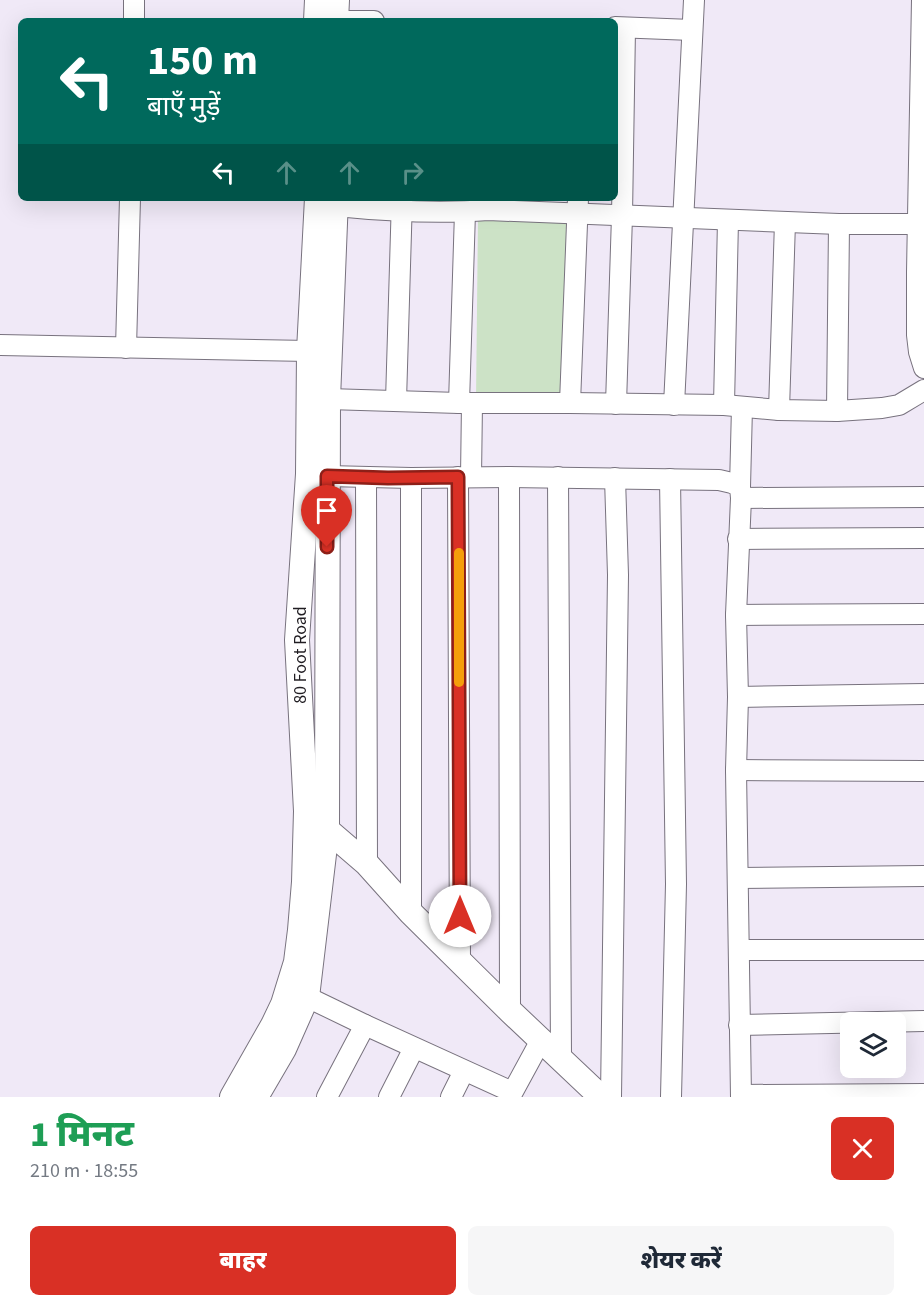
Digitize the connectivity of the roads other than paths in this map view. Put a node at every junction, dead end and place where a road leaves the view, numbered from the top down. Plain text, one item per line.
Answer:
1 (134, 0) edge
2 (317, 0) edge
3 (694, 0) edge
4 (922, 0) edge
5 (329, 17) edge
6 (134, 18) edge
7 (620, 28) edge
8 (692, 30) junction
9 (922, 91) edge
10 (130, 201) edge
11 (329, 201) edge
12 (329, 201) edge
13 (347, 201) edge
14 (402, 204) edge
15 (488, 204) edge
16 (548, 206) edge
17 (578, 206) edge
18 (460, 207) edge
19 (622, 216) junction
20 (684, 217) junction
21 (728, 220) junction
22 (785, 222) junction
23 (839, 224) junction
24 (918, 224) junction
25 (0, 345) edge
26 (126, 348) junction
27 (309, 351) junction
28 (924, 368) edge
29 (924, 390) edge
30 (327, 399) junction
31 (396, 401) junction
32 (465, 403) junction
33 (570, 403) junction
34 (616, 404) junction
35 (674, 405) junction
36 (733, 406) junction
37 (779, 410) junction
38 (837, 411) junction
39 (327, 476) junction
40 (465, 477) junction
41 (509, 477) junction
42 (558, 477) junction
43 (366, 478) junction
44 (411, 478) junction
45 (615, 478) junction
46 (670, 479) junction
47 (740, 492) junction
48 (924, 497) edge
49 (924, 538) edge
50 (738, 539) junction
51 (924, 614) edge
52 (736, 615) junction
53 (924, 694) edge
54 (738, 697) junction
55 (736, 770) junction
56 (924, 771) edge
57 (306, 811) junction
58 (327, 829) junction
59 (367, 864) junction
60 (924, 876) edge
61 (738, 878) junction
62 (411, 913) junction
63 (739, 950) junction
64 (924, 950) edge
65 (460, 962) junction
66 (307, 997) junction
67 (510, 1011) junction
68 (924, 1021) edge
69 (739, 1025) junction
70 (365, 1026) junction
71 (541, 1040) junction
72 (414, 1048) junction
73 (561, 1059) junction
74 (464, 1071) junction
75 (924, 1094) edge
76 (511, 1095) edge
77 (741, 1096) edge
78 (232, 1097) edge
79 (256, 1097) edge
80 (327, 1097) edge
81 (389, 1097) edge
82 (451, 1097) edge
83 (601, 1097) edge
84 (611, 1097) edge
85 (671, 1097) edge

1 - 6 street
2 - 5 street
3 - 8 street
4 - 9 street
7 - 8 street
7 - 19 street
8 - 20 street
9 - 24 street
10 - 26 street
11 - 27 street, 80 Foot Road
12 - 30 street, 80 Foot Road
13 - 14 street
14 - 18 street
14 - 31 street
15 - 16 street
15 - 18 street
16 - 17 street
17 - 19 street
17 - 33 street
18 - 32 street
19 - 20 street
19 - 34 street
20 - 21 street
20 - 35 street
21 - 22 street
21 - 36 street
22 - 23 street
22 - 37 street
23 - 24 street
23 - 38 street
24 - 28 street
25 - 26 street
26 - 27 street
27 - 57 street, 80 Foot Road
29 - 38 street
30 - 31 street
30 - 39 street, 80 Foot Road
31 - 32 street
32 - 33 street
32 - 40 street
33 - 34 street
34 - 35 street
35 - 36 street
36 - 37 street
36 - 47 street
37 - 38 street
39 - 43 street
39 - 58 street, 80 Foot Road
40 - 41 street
40 - 44 street
40 - 65 street
41 - 42 street
41 - 67 street
42 - 45 street
42 - 73 street
43 - 44 street
43 - 59 street
44 - 62 street
45 - 46 street
45 - 84 street
46 - 47 street
46 - 85 street
47 - 48 street
47 - 50 street
49 - 50 street
50 - 52 street
51 - 52 street
52 - 54 street
53 - 54 street
54 - 55 street
55 - 56 street
55 - 61 street
57 - 58 street
57 - 78 street, 80 Foot Road
58 - 59 street
58 - 66 street, 80 Foot Road
59 - 62 street
60 - 61 street
61 - 63 street
62 - 65 street
63 - 64 street
63 - 69 street
65 - 67 street
66 - 70 street
66 - 79 street, 80 Foot Road
67 - 71 street
68 - 69 street
69 - 77 street
70 - 72 street
70 - 80 street
71 - 73 street
71 - 76 street
72 - 74 street
72 - 81 street
73 - 83 street
74 - 76 street
74 - 82 street
75 - 77 street

